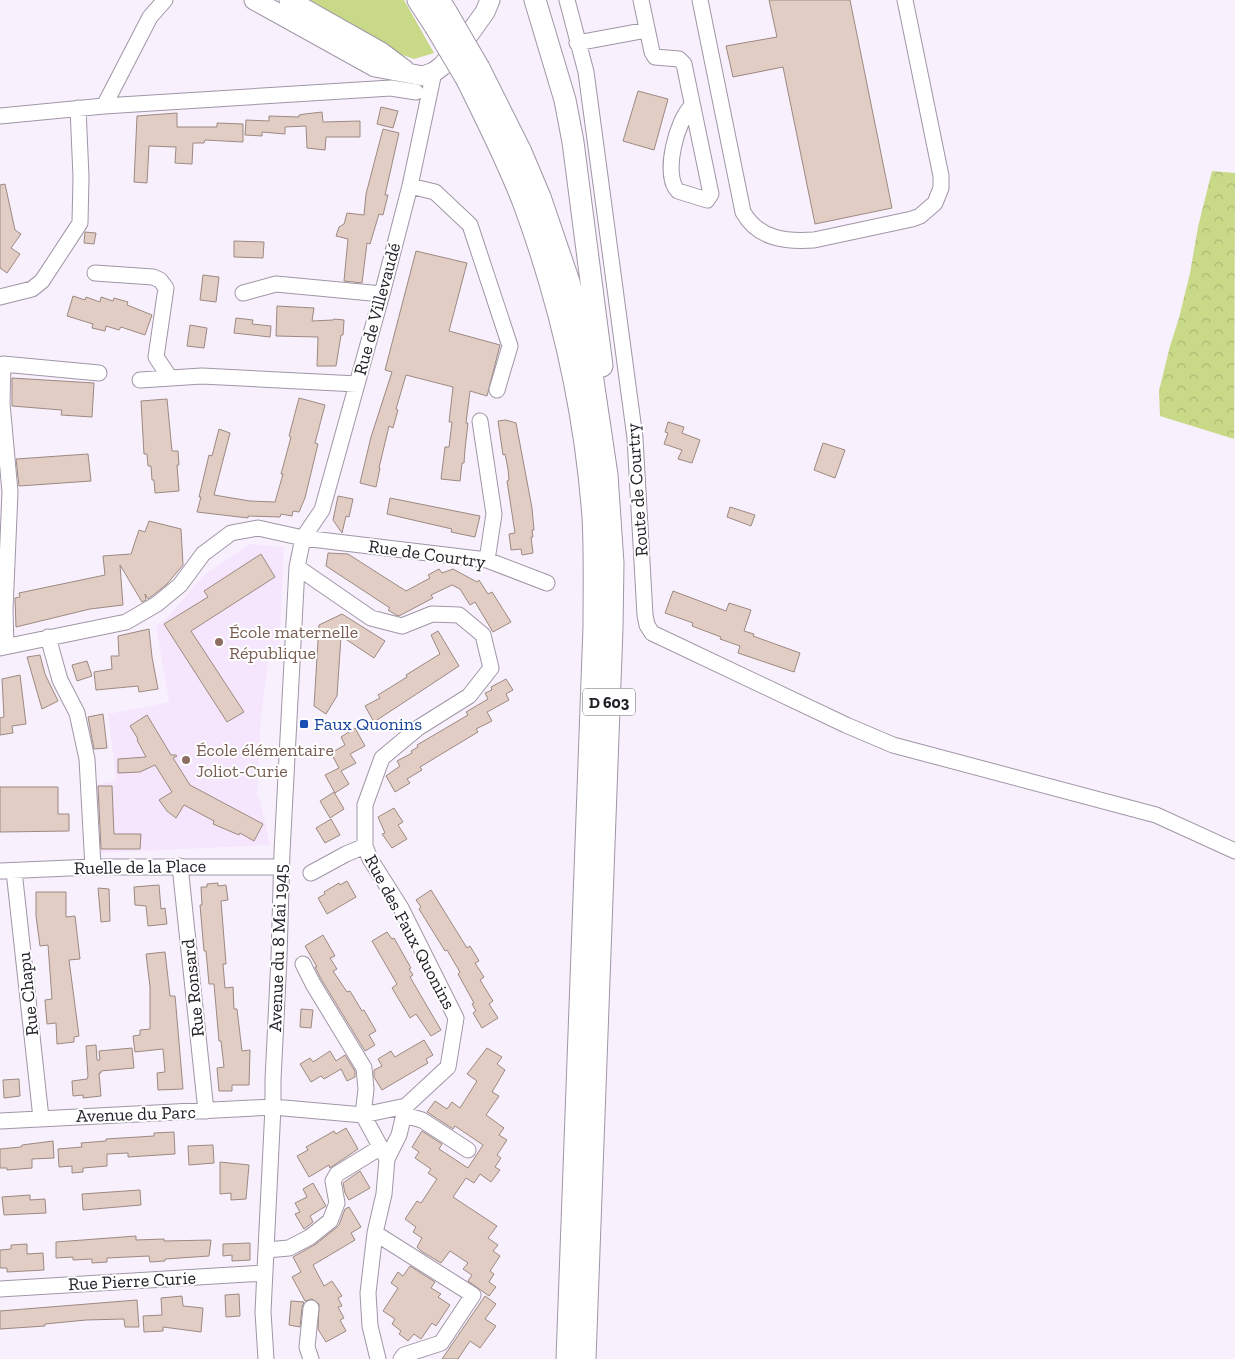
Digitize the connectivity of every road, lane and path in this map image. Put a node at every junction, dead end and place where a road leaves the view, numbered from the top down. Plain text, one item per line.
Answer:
1 (155, 0) edge
2 (164, 0) edge
3 (254, 0) edge
4 (289, 0) edge
5 (418, 0) edge
6 (502, 0) edge
7 (535, 0) edge
8 (567, 0) edge
9 (641, 0) edge
10 (700, 0) edge
11 (905, 0) edge
12 (487, 6) edge
13 (440, 13) edge
14 (150, 17) junction
15 (647, 30) junction
16 (577, 43) junction
17 (434, 72) junction
18 (473, 74) junction
19 (413, 83) junction
20 (104, 106) junction
21 (692, 106) junction
22 (78, 108) junction
23 (0, 116) edge
24 (410, 186) junction
25 (95, 273) dead end
26 (243, 293) dead end
27 (382, 294) junction
28 (0, 297) edge
29 (99, 373) dead end
30 (170, 378) junction
31 (140, 380) dead end
32 (357, 384) junction
33 (497, 390) dead end
34 (480, 421) dead end
35 (607, 475) junction
36 (303, 538) junction
37 (486, 560) junction
38 (297, 567) junction
39 (547, 583) dead end
40 (48, 637) junction
41 (3, 647) edge
42 (365, 846) junction
43 (1235, 851) edge
44 (180, 866) junction
45 (93, 867) junction
46 (281, 867) junction
47 (7, 871) edge
48 (311, 874) dead end
49 (303, 964) dead end
50 (273, 1107) junction
51 (206, 1110) junction
52 (405, 1110) junction
53 (363, 1115) junction
54 (41, 1118) junction
55 (0, 1121) edge
56 (468, 1150) dead end
57 (384, 1153) junction
58 (375, 1233) junction
59 (266, 1250) junction
60 (265, 1273) junction
61 (0, 1289) edge
62 (311, 1308) dead end
63 (266, 1359) edge
64 (311, 1359) edge
65 (378, 1359) edge
66 (401, 1359) edge
67 (567, 1359) edge
68 (585, 1359) edge

1 - 14 street
2 - 14 street
3 - 19 main road
4 - 19 main road
5 - 13 highway, D 603
6 - 12 main road
7 - 35 highway
8 - 16 street, Route de Courtry
9 - 15 street
10 - 11 street
12 - 17 main road
13 - 18 highway, D 603, bridge
14 - 20 street
15 - 16 street
15 - 21 street
16 - 43 street, Route de Courtry
17 - 19 main road
17 - 24 street, Rue de Villevaudé
18 - 35 highway, D 603
18 - 67 highway, D 603
19 - 20 street
20 - 22 street
21 - 21 street
22 - 23 street
22 - 28 street
24 - 27 street, Rue de Villevaudé
24 - 33 street
25 - 30 street
26 - 27 street
27 - 32 street, Rue de Villevaudé
29 - 41 street
30 - 31 street
30 - 32 street
32 - 36 street, Rue de Villevaudé
34 - 37 street
35 - 68 highway, D 603
36 - 37 street, Rue de Courtry
36 - 38 street, Avenue du 8 Mai 1945
36 - 40 street, Rue de Courtry
37 - 39 street, Rue de Courtry
38 - 42 street, Rue des Faux Quonins
38 - 46 street, Avenue du 8 Mai 1945
40 - 41 street, Rue de Courtry
40 - 45 street
42 - 48 street
42 - 52 street, Rue des Faux Quonins
44 - 45 street, Ruelle de la Place
44 - 46 street, Ruelle de la Place
44 - 51 street, Rue Ronsard
45 - 47 street, Ruelle de la Place
46 - 50 street, Avenue du 8 Mai 1945
47 - 54 street, Rue Chapu
49 - 53 street
50 - 51 street, Avenue du Parc
50 - 53 street
50 - 59 street, Avenue du 8 Mai 1945
51 - 54 street, Avenue du Parc
52 - 53 street
52 - 56 street
52 - 57 street
53 - 57 street
54 - 55 street, Avenue du Parc
57 - 58 street
57 - 59 street
58 - 65 street
58 - 66 street
59 - 60 street, Avenue du 8 Mai 1945
60 - 61 street, Rue Pierre Curie
60 - 63 street, Avenue du 8 Mai 1945
62 - 64 street

